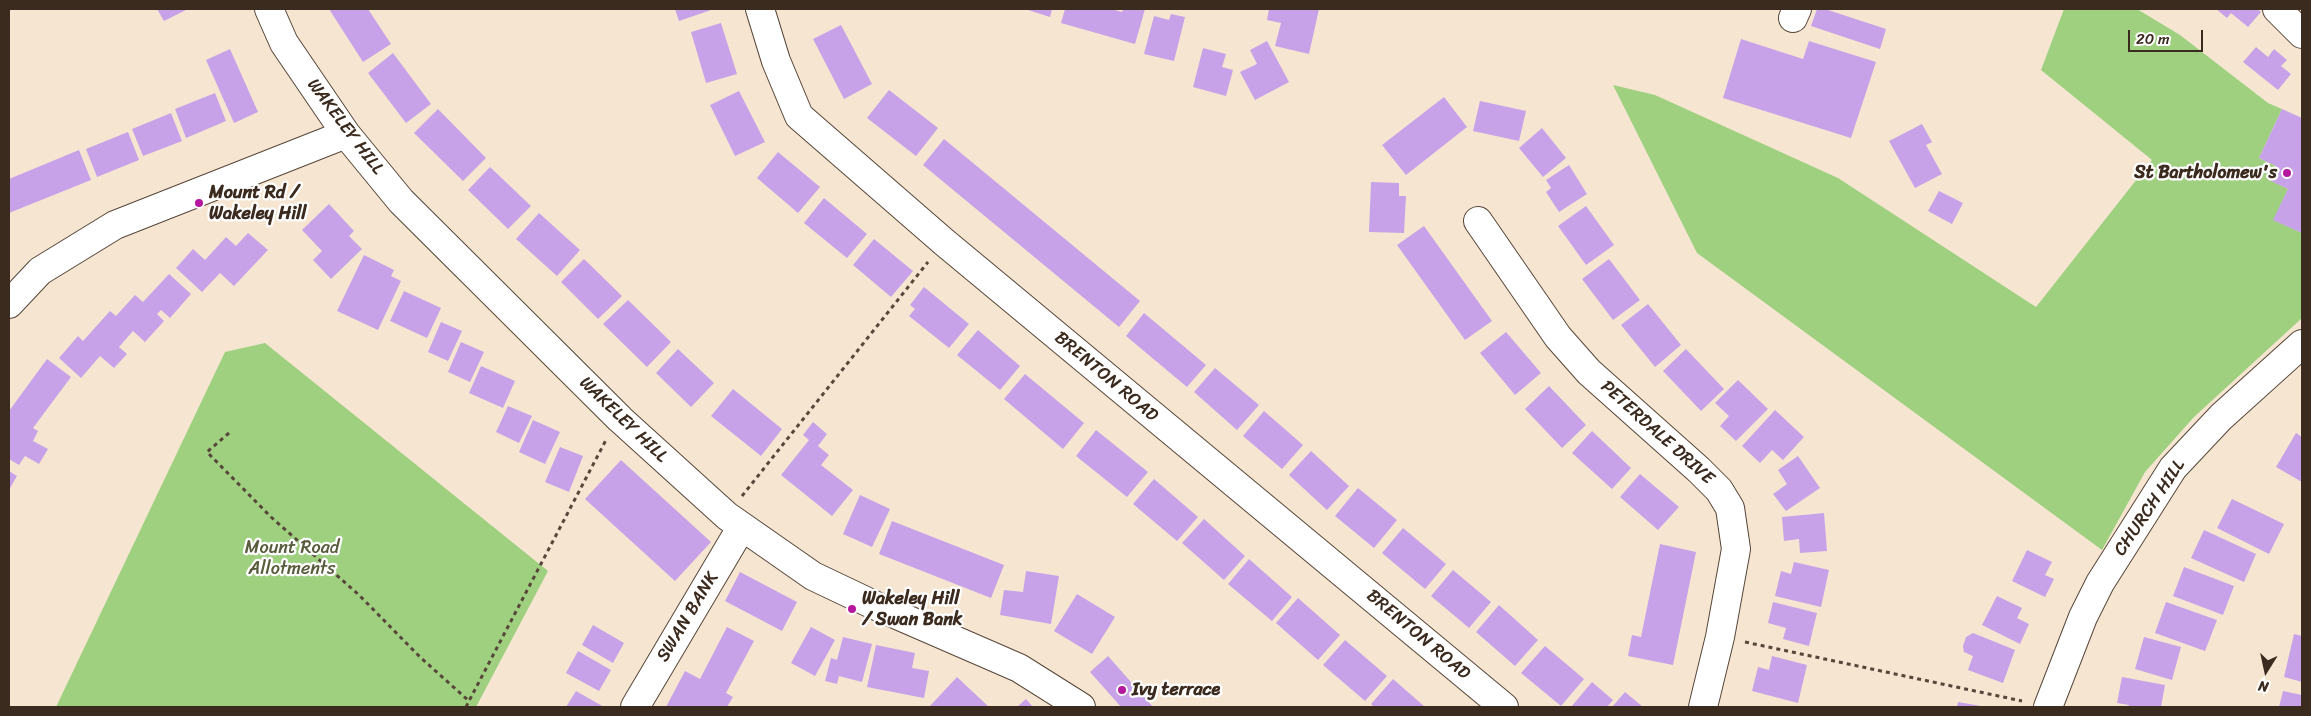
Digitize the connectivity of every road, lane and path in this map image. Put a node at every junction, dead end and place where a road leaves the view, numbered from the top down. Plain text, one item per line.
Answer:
1 (269, 9) edge
2 (760, 9) edge
3 (2277, 9) edge
4 (2302, 34) edge
5 (346, 134) junction
6 (1478, 222) dead end
7 (944, 242) junction
8 (9, 304) edge
9 (2302, 344) edge
10 (620, 419) junction
11 (229, 434) dead end
12 (734, 522) junction
13 (1720, 637) junction
14 (469, 701) junction
15 (466, 707) edge
16 (635, 707) edge
17 (1081, 707) edge
18 (1504, 707) edge
19 (1704, 707) edge
20 (2048, 707) edge

1 - 5 street, WAKELEY HILL
2 - 7 street, BRENTON ROAD
3 - 4 street
5 - 8 street
5 - 10 street, WAKELEY HILL
6 - 13 street, PETERDALE DRIVE
7 - 12 path
7 - 18 street, BRENTON ROAD
9 - 20 street, CHURCH HILL
10 - 12 street, WAKELEY HILL
10 - 14 path
11 - 14 path
12 - 16 street, SWAN BANK
12 - 17 street, WAKELEY HILL
13 - 19 street, PETERDALE DRIVE
13 - 20 path
14 - 15 path

